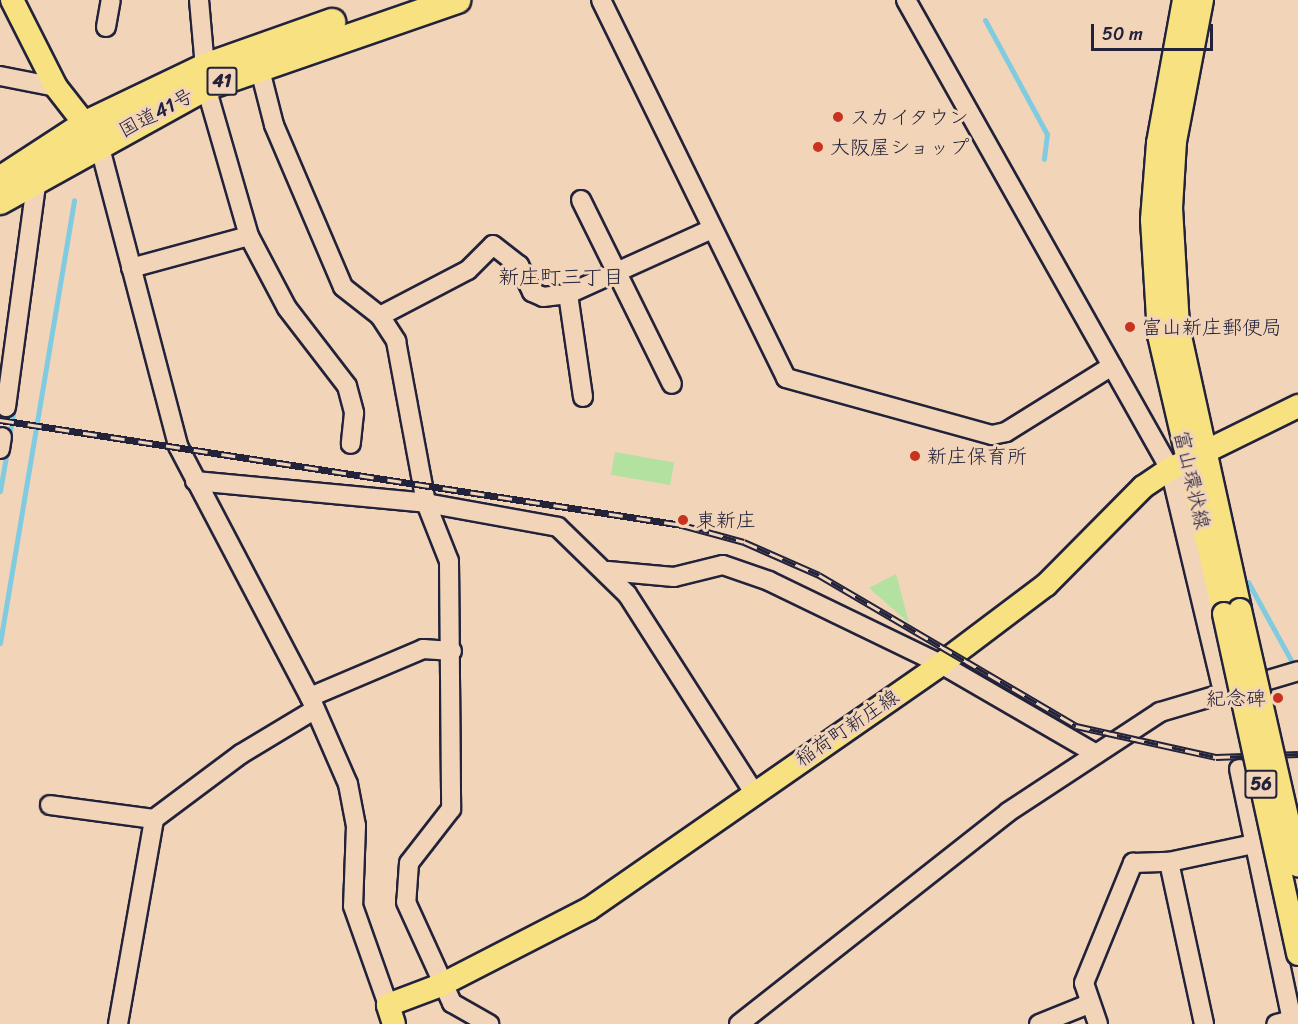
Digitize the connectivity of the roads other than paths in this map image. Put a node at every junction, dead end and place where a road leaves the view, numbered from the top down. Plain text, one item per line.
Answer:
1 (12, 0) edge
2 (111, 0) edge
3 (199, 0) edge
4 (398, 0) edge
5 (457, 0) edge
6 (601, 0) edge
7 (614, 0) edge
8 (906, 0) edge
9 (1184, 0) edge
10 (1202, 0) edge
11 (106, 27) dead end
12 (259, 66) junction
13 (636, 74) junction
14 (0, 76) edge
15 (206, 77) junction
16 (56, 87) junction
17 (92, 134) junction
18 (37, 179) junction
19 (1, 193) edge
20 (581, 200) dead end
21 (712, 229) junction
22 (249, 236) junction
23 (131, 268) junction
24 (617, 272) junction
25 (568, 294) junction
26 (380, 316) junction
27 (1112, 366) junction
28 (5, 384) edge
29 (672, 384) dead end
30 (583, 397) dead end
31 (1298, 406) edge
32 (6, 407) dead end
33 (351, 444) dead end
34 (1186, 461) junction
35 (195, 481) junction
36 (426, 503) junction
37 (608, 571) junction
38 (1232, 612) junction
39 (452, 651) junction
40 (941, 664) junction
41 (1298, 671) edge
42 (1223, 691) junction
43 (312, 704) junction
44 (1096, 754) junction
45 (1239, 769) dead end
46 (753, 791) junction
47 (50, 805) dead end
48 (154, 819) junction
49 (1254, 844) junction
50 (1168, 862) junction
51 (1298, 866) edge
52 (1298, 954) edge
53 (441, 985) junction
54 (1089, 1004) junction
55 (391, 1015) edge
56 (1287, 1023) edge
57 (118, 1024) edge
58 (489, 1024) edge
59 (738, 1024) edge
60 (1040, 1024) edge
61 (1098, 1024) edge
62 (1204, 1024) edge

1 - 16 main road
2 - 11 street
3 - 15 street
4 - 15 highway, 国道41号 / 41
5 - 12 highway, 国道41号 / 41
6 - 13 street
7 - 13 street
8 - 27 street
9 - 34 main road, 富山環状線 / 56
10 - 34 main road, 富山環状線 / 56
12 - 15 highway, 国道41号 / 41
12 - 26 street
13 - 21 street
14 - 16 street
15 - 17 highway, 国道41号 / 41
15 - 22 street
16 - 17 main road
17 - 18 highway, 国道41号 / 41
17 - 19 highway, 国道41号 / 41
17 - 23 street
18 - 19 highway, 国道41号 / 41
18 - 28 street
20 - 24 street
21 - 24 street
21 - 27 street
22 - 23 street
22 - 33 street
23 - 35 street
24 - 25 street
24 - 29 street
25 - 26 street
25 - 30 street
26 - 36 street
27 - 34 street
28 - 32 street
31 - 34 main road, 稲荷町新庄線
34 - 38 main road, 富山環状線 / 56
34 - 40 main road, 稲荷町新庄線
34 - 42 street
35 - 36 street
35 - 43 street
36 - 37 street
36 - 39 street
37 - 40 street
37 - 46 street
38 - 51 main road, 富山環状線 / 56, bridge
38 - 52 main road, 富山環状線 / 56, bridge
39 - 43 street
39 - 53 street
40 - 44 street
40 - 46 main road, 稲荷町新庄線
41 - 42 street
42 - 44 street
43 - 48 street
43 - 55 street
44 - 59 street
45 - 49 street
46 - 53 main road, 稲荷町新庄線
47 - 48 street
48 - 57 street
49 - 50 street
49 - 56 street
50 - 54 street
50 - 62 street
53 - 55 main road, 稲荷町新庄線
53 - 58 street
54 - 60 street
54 - 61 street

